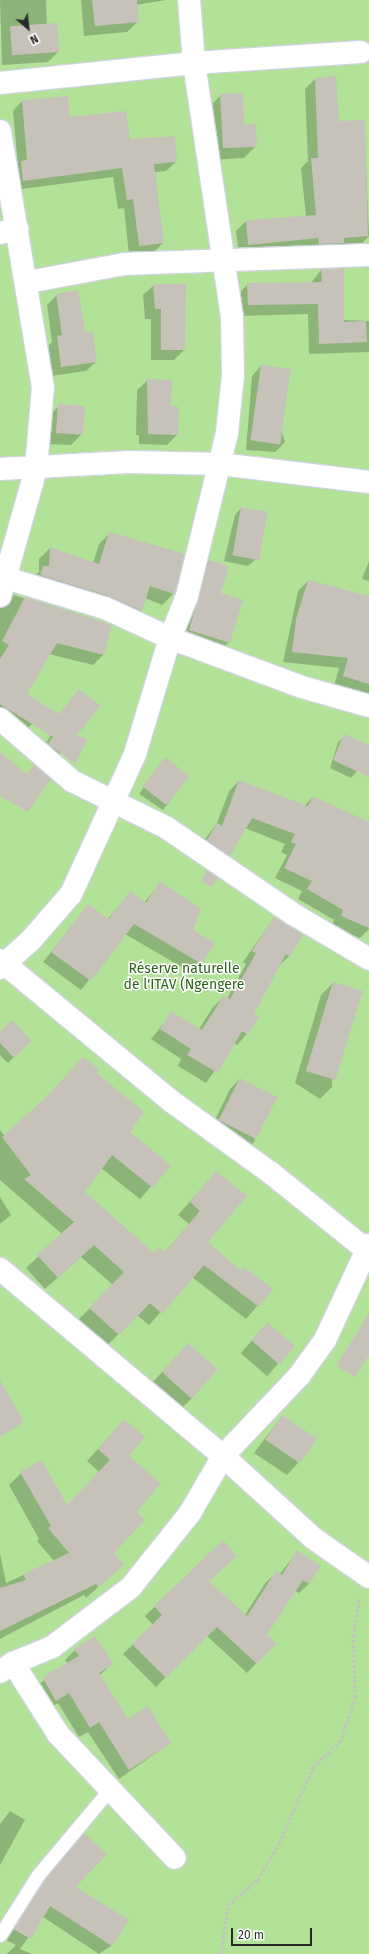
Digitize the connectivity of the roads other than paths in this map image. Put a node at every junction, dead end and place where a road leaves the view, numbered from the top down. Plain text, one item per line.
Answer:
1 (189, 0) edge
2 (361, 52) dead end
3 (194, 63) junction
4 (0, 83) edge
5 (0, 131) edge
6 (9, 231) edge
7 (369, 255) edge
8 (224, 261) junction
9 (28, 282) junction
10 (220, 464) junction
11 (0, 469) edge
12 (36, 469) junction
13 (369, 482) edge
14 (3, 587) edge
15 (170, 638) junction
16 (369, 706) edge
17 (0, 719) edge
18 (114, 800) junction
19 (369, 958) edge
20 (2, 964) edge
21 (369, 1250) edge
22 (0, 1268) edge
23 (223, 1456) junction
24 (366, 1575) edge
25 (6, 1668) edge
26 (110, 1789) junction
27 (175, 1858) dead end
28 (0, 1935) edge

1 - 3 street
2 - 3 street
3 - 4 street
3 - 8 street
5 - 6 street
6 - 9 street
7 - 8 street
8 - 9 street
8 - 10 street
9 - 12 street
10 - 12 street
10 - 13 street
10 - 15 street
11 - 12 street
12 - 14 street
14 - 15 street
15 - 16 street
15 - 18 street
17 - 18 street
18 - 19 street
18 - 20 street
20 - 21 street
21 - 23 street
22 - 23 street
23 - 24 street
23 - 25 street
25 - 26 street
26 - 27 street
26 - 28 lane

